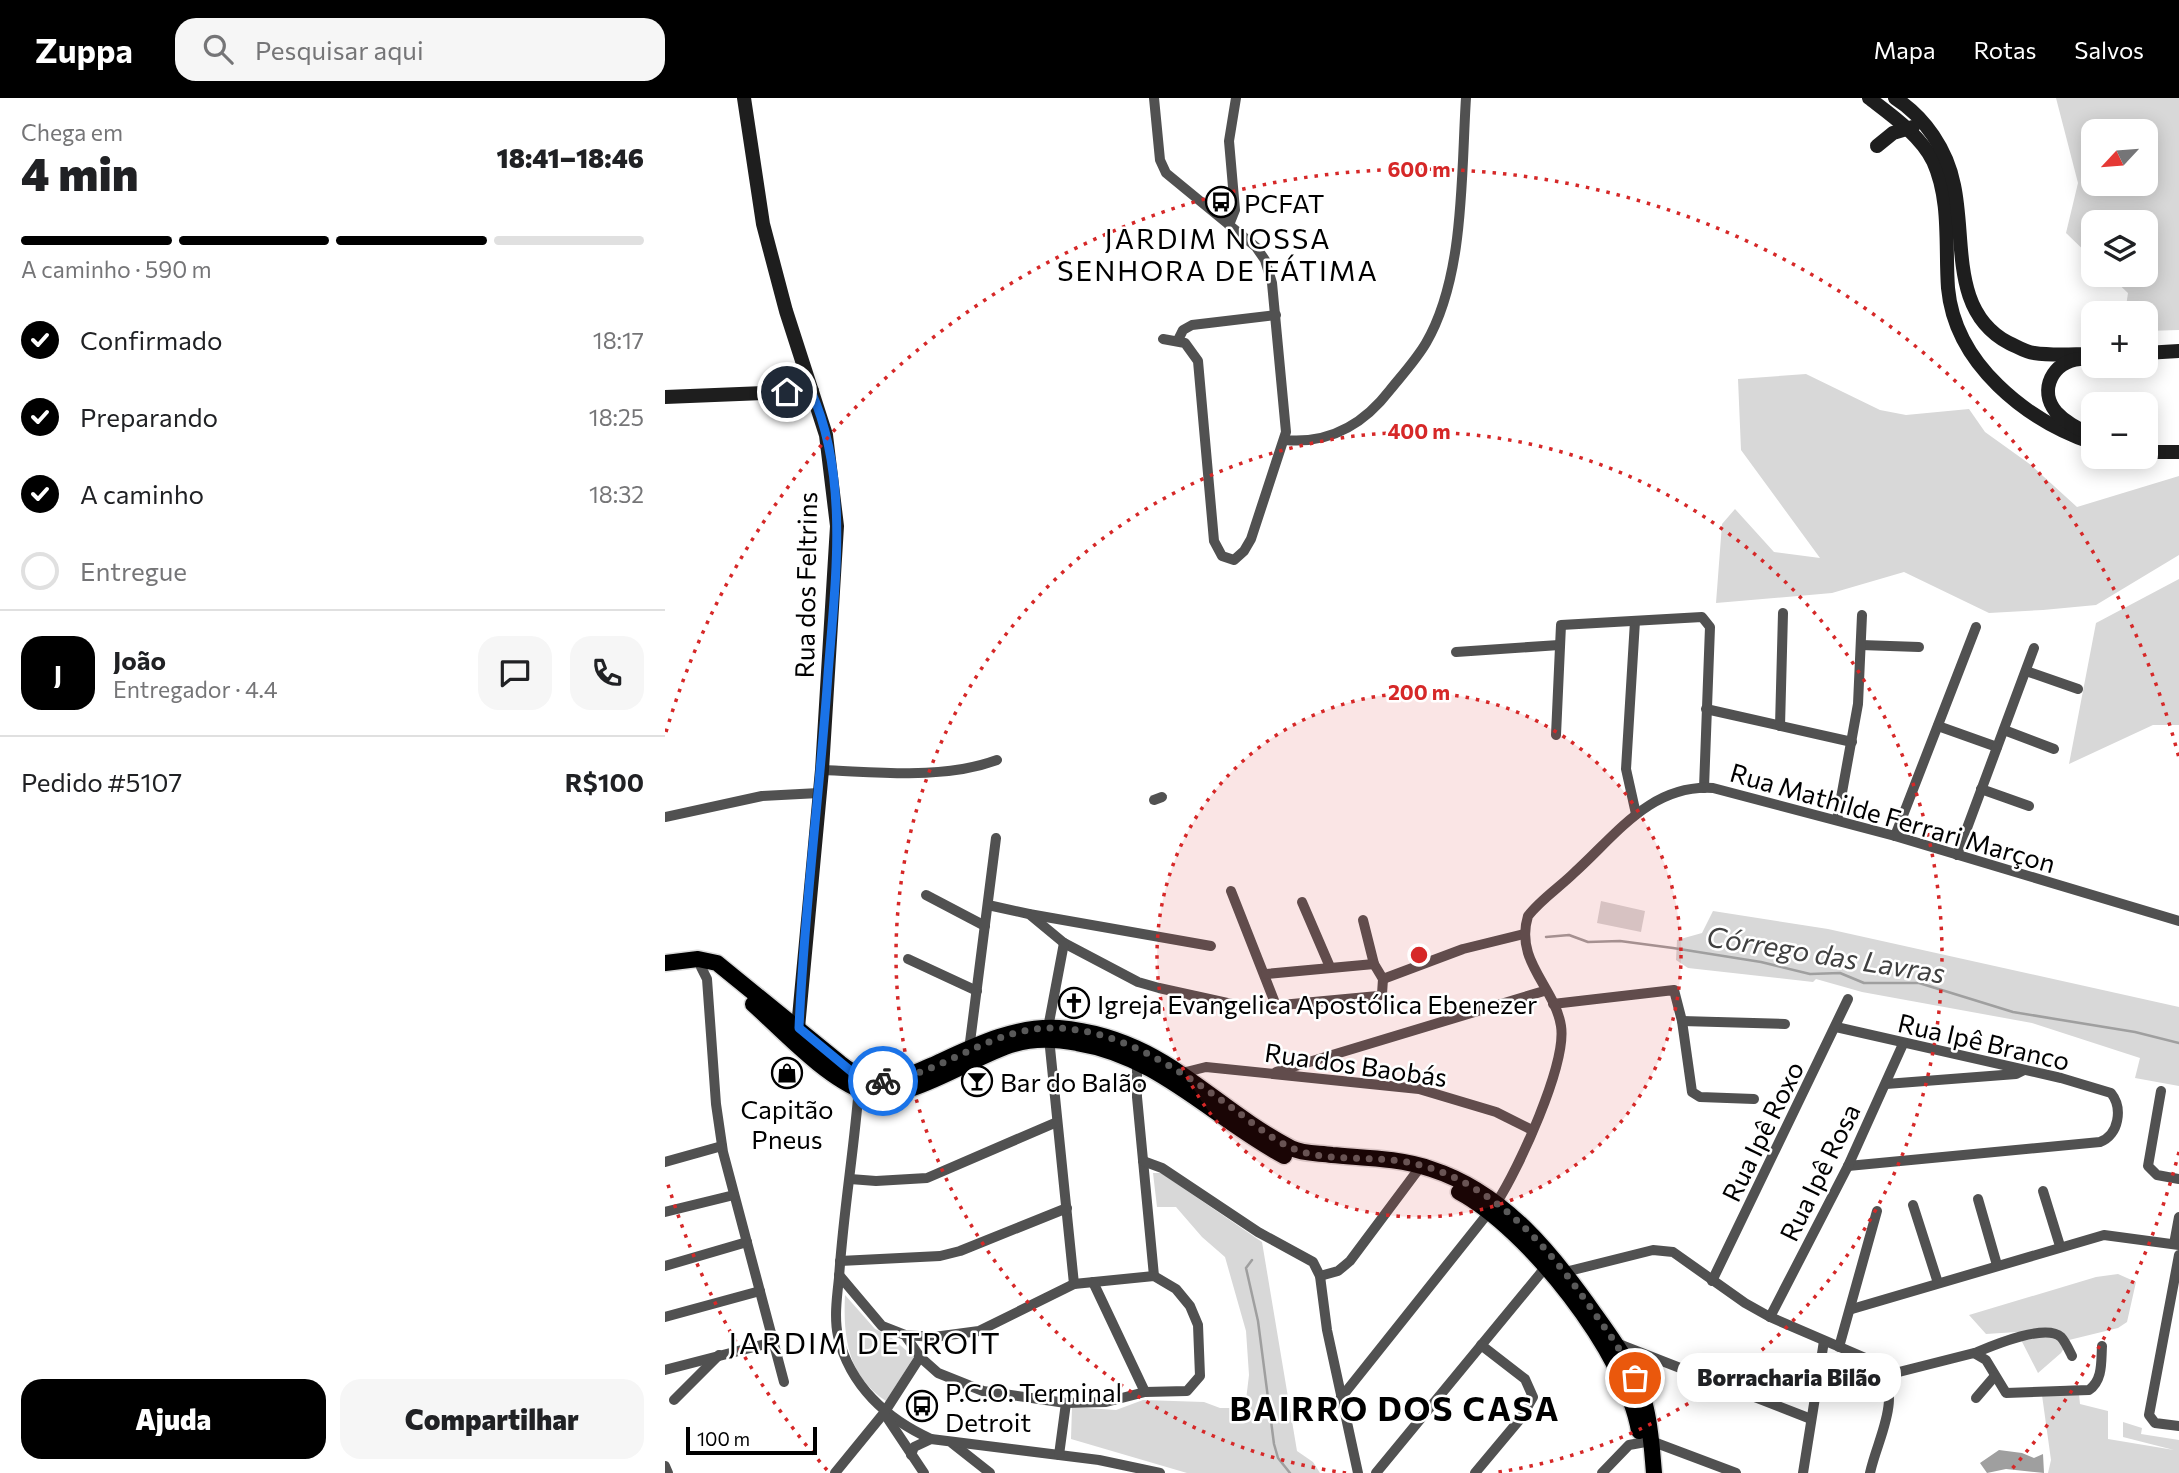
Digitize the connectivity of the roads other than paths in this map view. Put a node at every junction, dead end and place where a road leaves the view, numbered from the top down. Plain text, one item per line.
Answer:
1 (744, 98) edge
2 (1154, 98) edge
3 (1235, 98) edge
4 (1466, 98) edge
5 (1869, 98) edge
6 (1895, 98) edge
7 (1904, 128) junction
8 (1877, 146) dead end
9 (1959, 221) junction
10 (1229, 225) junction
11 (1276, 315) junction
12 (1163, 339) dead end
13 (1178, 340) junction
14 (2179, 351) edge
15 (2158, 352) edge
16 (2081, 355) edge
17 (2081, 358) edge
18 (811, 391) junction
19 (665, 397) edge
20 (2081, 429) edge
21 (2081, 438) edge
22 (1285, 440) junction
23 (2158, 452) edge
24 (2179, 452) edge
25 (1783, 612) dead end
26 (1862, 615) dead end
27 (1636, 621) junction
28 (1976, 627) dead end
29 (1559, 645) junction
30 (1861, 645) junction
31 (1919, 647) dead end
32 (2034, 648) dead end
33 (1456, 652) dead end
34 (2026, 671) junction
35 (2078, 689) dead end
36 (1706, 709) junction
37 (1780, 726) junction
38 (1938, 726) junction
39 (2004, 730) junction
40 (1556, 735) dead end
41 (1852, 742) junction
42 (1997, 747) junction
43 (2054, 749) dead end
44 (997, 760) dead end
45 (822, 770) junction
46 (1704, 788) junction
47 (1981, 789) junction
48 (819, 793) junction
49 (2029, 806) dead end
50 (1636, 814) junction
51 (665, 817) edge
52 (1837, 820) junction
53 (1895, 836) junction
54 (996, 838) dead end
55 (1957, 855) junction
56 (1231, 891) dead end
57 (926, 895) dead end
58 (1302, 902) dead end
59 (988, 905) junction
60 (1029, 914) junction
61 (1363, 920) dead end
62 (2179, 921) edge
63 (985, 926) junction
64 (1524, 934) junction
65 (1064, 943) junction
66 (1211, 946) dead end
67 (908, 959) dead end
68 (665, 963) edge
69 (1374, 964) junction
70 (1330, 967) junction
71 (665, 970) edge
72 (707, 973) junction
73 (1266, 974) junction
74 (1383, 979) junction
75 (977, 991) junction
76 (1544, 991) junction
77 (1848, 999) dead end
78 (1553, 1004) junction
79 (1277, 1008) junction
80 (1682, 1021) junction
81 (1786, 1024) dead end
82 (1836, 1027) junction
83 (796, 1034) junction
84 (1049, 1034) junction
85 (1903, 1044) junction
86 (969, 1055) junction
87 (1138, 1055) junction
88 (1314, 1060) junction
89 (2024, 1070) junction
90 (1272, 1073) junction
91 (1177, 1076) junction
92 (1315, 1078) junction
93 (859, 1083) junction
94 (1886, 1084) junction
95 (2161, 1091) dead end
96 (1753, 1099) dead end
97 (1057, 1122) junction
98 (1532, 1130) junction
99 (722, 1146) junction
100 (665, 1161) edge
101 (1143, 1161) junction
102 (1847, 1166) junction
103 (1419, 1171) junction
104 (850, 1179) junction
105 (2179, 1180) edge
106 (2043, 1191) dead end
107 (734, 1195) junction
108 (1978, 1199) dead end
109 (1913, 1205) dead end
110 (1493, 1207) junction
111 (1067, 1208) junction
112 (1877, 1211) dead end
113 (665, 1212) edge
114 (2179, 1217) edge
115 (747, 1242) junction
116 (2176, 1245) edge
117 (2060, 1246) junction
118 (2179, 1255) edge
119 (840, 1261) junction
120 (1997, 1265) junction
121 (665, 1266) edge
122 (1555, 1268) junction
123 (839, 1275) junction
124 (1154, 1276) junction
125 (1320, 1276) junction
126 (1712, 1281) junction
127 (1093, 1282) junction
128 (1938, 1283) junction
129 (1074, 1284) junction
130 (760, 1291) junction
131 (1852, 1309) junction
132 (665, 1317) edge
133 (1770, 1317) junction
134 (905, 1335) junction
135 (1823, 1341) junction
136 (773, 1342) junction
137 (1608, 1344) junction
138 (1481, 1345) junction
139 (2102, 1346) dead end
140 (1839, 1347) junction
141 (1974, 1353) junction
142 (719, 1355) junction
143 (2073, 1356) dead end
144 (920, 1357) junction
145 (665, 1370) edge
146 (1887, 1375) junction
147 (1994, 1377) junction
148 (783, 1382) dead end
149 (1145, 1392) junction
150 (1976, 1398) dead end
151 (1340, 1399) junction
152 (674, 1400) dead end
153 (1066, 1404) junction
154 (884, 1413) junction
155 (1811, 1419) junction
156 (2179, 1426) edge
157 (931, 1439) junction
158 (1646, 1441) junction
159 (952, 1443) junction
160 (913, 1451) junction
161 (1059, 1455) junction
162 (665, 1466) edge
163 (668, 1473) edge
164 (835, 1473) edge
165 (923, 1473) edge
166 (990, 1473) edge
167 (1160, 1473) edge
168 (1357, 1473) edge
169 (1376, 1473) edge
170 (1475, 1473) edge
171 (1602, 1473) edge
172 (1645, 1473) edge
173 (1654, 1473) edge
174 (1736, 1473) edge
175 (1803, 1473) edge
176 (1870, 1473) edge

1 - 18 main road, Rua dos Feltrins
2 - 10 street
3 - 10 street
4 - 22 street
5 - 7 main road
6 - 9 main road
7 - 8 main road
7 - 9 main road
7 - 21 main road
9 - 16 main road
10 - 11 street
11 - 13 street
11 - 22 street
12 - 13 street
13 - 22 street
14 - 15 main road
17 - 20 main road
18 - 19 main road
18 - 45 main road, Rua dos Feltrins
23 - 24 main road
25 - 37 street
26 - 30 street
27 - 29 street
27 - 36 street
27 - 50 street
28 - 38 street
29 - 33 street
29 - 40 street
30 - 31 street
30 - 41 street
32 - 34 street
34 - 35 street
34 - 39 street
36 - 37 street
36 - 46 street
37 - 41 street
38 - 42 street
38 - 53 street
39 - 42 street
39 - 43 street
41 - 52 street
42 - 47 street
44 - 45 street
45 - 48 main road, Rua dos Feltrins
46 - 50 street, Rua Mathilde Ferrari Marçon
46 - 52 street, Rua Mathilde Ferrari Marçon
47 - 49 street
47 - 55 street
48 - 51 street
48 - 83 main road, Rua dos Feltrins
50 - 64 street, Rua Mathilde Ferrari Marçon
52 - 53 street, Rua Mathilde Ferrari Marçon
53 - 55 street, Rua Mathilde Ferrari Marçon
54 - 59 street
55 - 62 street, Rua Mathilde Ferrari Marçon
56 - 73 street
57 - 63 street
58 - 70 street
59 - 60 street
59 - 63 street
60 - 65 street
60 - 66 street
61 - 69 street
63 - 75 street
64 - 74 street
64 - 76 street
65 - 79 street
65 - 84 street
67 - 75 street
68 - 83 main road
69 - 70 street
69 - 74 street
70 - 73 street
71 - 72 main road
72 - 83 main road
72 - 99 street
73 - 79 street
74 - 79 street
75 - 86 street
76 - 78 street
76 - 88 street
77 - 82 street, Rua Ipê Roxo
78 - 80 street
78 - 98 street
80 - 81 street
80 - 96 street
82 - 85 street, Rua Ipê Branco
82 - 126 street, Rua Ipê Roxo
83 - 93 main road
84 - 86 main road
84 - 87 main road
84 - 97 street
85 - 89 street, Rua Ipê Branco
85 - 94 street, Rua Ipê Rosa
86 - 93 main road
87 - 91 main road
87 - 101 street
88 - 90 street
88 - 92 street
89 - 94 street
89 - 102 street, Rua Ipê Branco
90 - 91 street, Rua dos Baobás
90 - 92 street, Rua dos Baobás
91 - 103 main road
92 - 98 street, Rua dos Baobás
93 - 104 street
94 - 102 street, Rua Ipê Rosa
95 - 105 street
97 - 104 street
97 - 111 street
98 - 110 street
99 - 100 street
99 - 107 street
101 - 124 street
101 - 125 street
102 - 133 street, Rua Ipê Rosa
103 - 110 main road
103 - 125 street
104 - 119 street
106 - 117 street
107 - 113 street
107 - 115 street
108 - 120 street
109 - 128 street
110 - 122 main road
110 - 151 street
111 - 119 street
111 - 129 street
112 - 131 street
114 - 116 street
115 - 121 street
115 - 130 street
116 - 117 street
117 - 120 street
118 - 156 street
119 - 123 street
120 - 128 street
122 - 126 street
122 - 137 main road
122 - 138 street
123 - 134 street
123 - 154 street
124 - 127 street
124 - 149 street
125 - 151 street
126 - 133 street
127 - 129 street
127 - 149 street
128 - 131 street
129 - 134 street
130 - 132 street
130 - 136 street
131 - 140 street
133 - 135 street
134 - 144 street
135 - 140 street
135 - 155 street
136 - 142 street
136 - 148 street
137 - 155 street
137 - 158 main road
138 - 169 street
138 - 170 street
139 - 147 street
140 - 146 street
141 - 143 street
141 - 146 street
141 - 147 street
142 - 145 street
142 - 152 street
144 - 153 street
144 - 154 street
146 - 176 street
147 - 150 street
149 - 153 street
151 - 168 street
153 - 161 street
154 - 157 street
154 - 160 street
154 - 164 street
155 - 175 street
157 - 159 street
157 - 160 street
158 - 171 street
158 - 172 main road
158 - 173 main road
158 - 174 street
159 - 161 street
159 - 166 street
160 - 165 street
161 - 167 street
162 - 163 street

